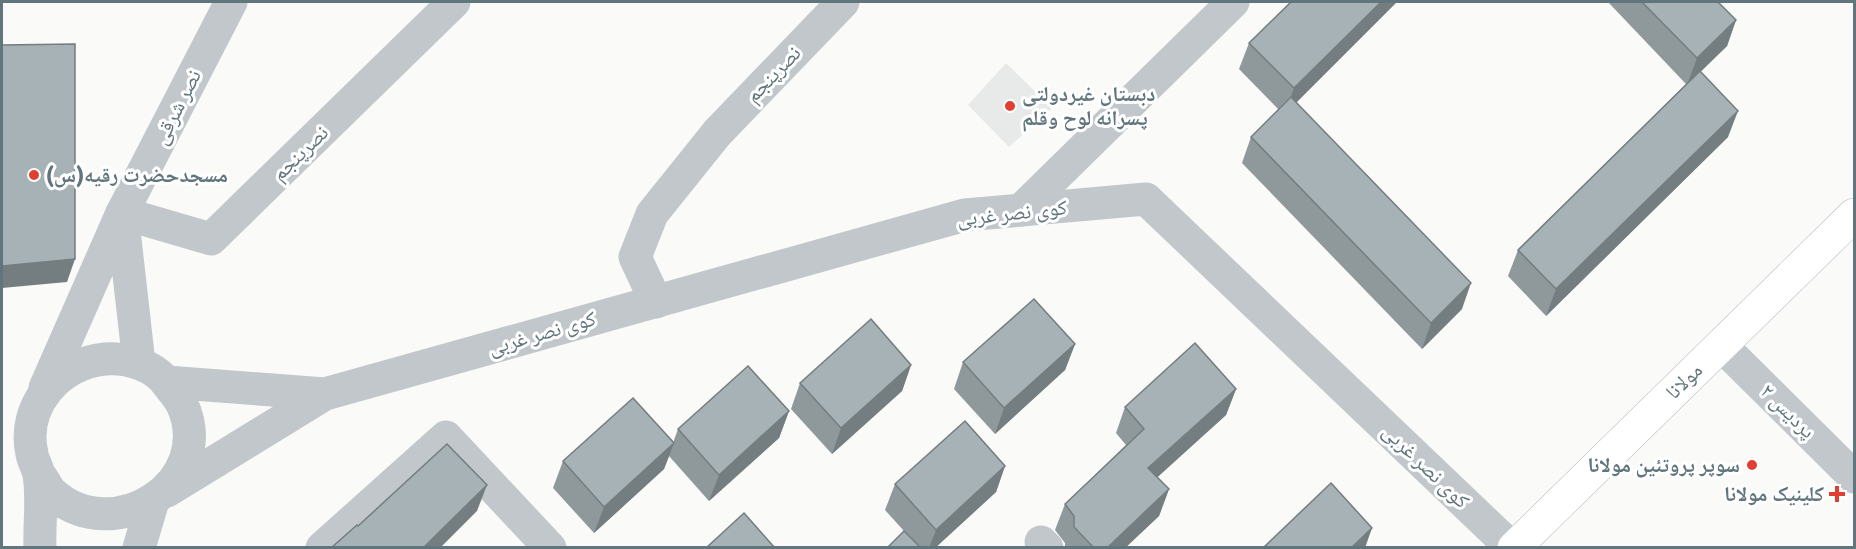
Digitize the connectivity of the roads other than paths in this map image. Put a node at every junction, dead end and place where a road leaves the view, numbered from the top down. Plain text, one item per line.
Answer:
1 (231, 2) edge
2 (454, 2) edge
3 (843, 2) edge
4 (1233, 2) edge
5 (1021, 210) junction
6 (122, 213) junction
7 (1854, 215) edge
8 (656, 302) junction
9 (1721, 345) junction
10 (139, 363) junction
11 (167, 382) junction
12 (325, 394) junction
13 (35, 409) junction
14 (39, 474) junction
15 (1854, 477) edge
16 (159, 498) junction
17 (40, 548) edge
18 (139, 548) edge
19 (322, 548) edge
20 (550, 548) edge
21 (1513, 548) edge

1 - 6 street, نصر شرقی
2 - 6 street, نصرپنجم
3 - 8 street, نصرپنجم
4 - 5 street
5 - 8 street, کوی نصر غربی
5 - 21 street, کوی نصر غربی
6 - 10 street
6 - 13 street, نصر شرقی
7 - 9 main road, مولانا
8 - 12 street, کوی نصر غربی
9 - 15 street, پردیس ۲
9 - 21 main road, مولانا
10 - 11 street
10 - 13 street
11 - 12 street, کوی نصر غربی
11 - 16 street
12 - 16 street, کوی نصر غربی
13 - 14 street
14 - 16 street
14 - 17 street
16 - 18 street
19 - 20 street

